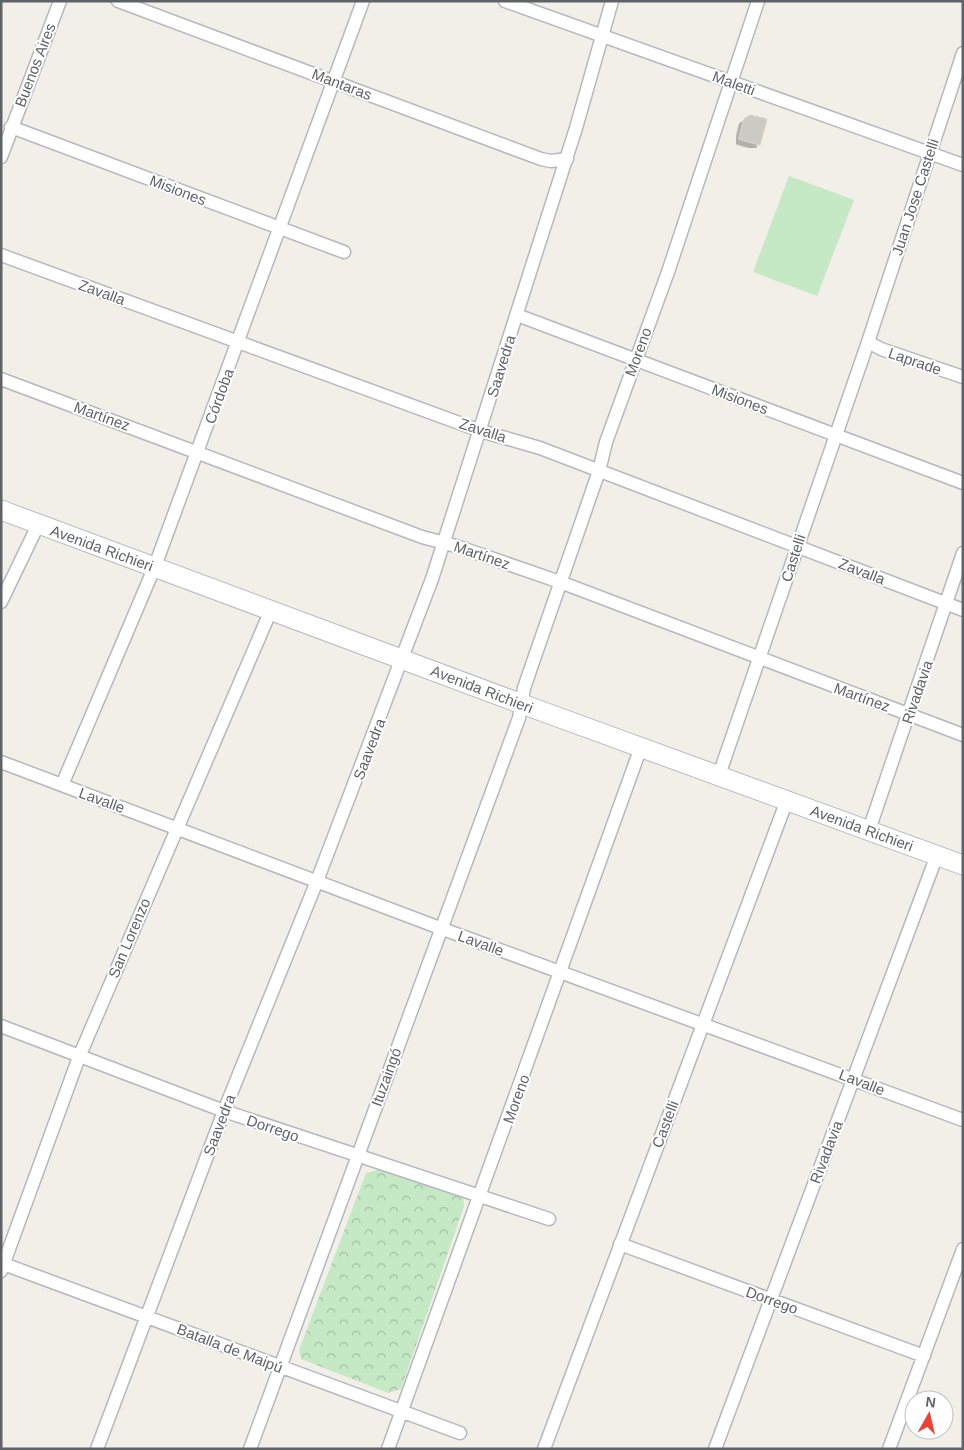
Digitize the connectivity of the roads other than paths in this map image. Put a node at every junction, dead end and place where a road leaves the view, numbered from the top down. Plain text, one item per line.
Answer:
1 (60, 1) edge
2 (118, 1) edge
3 (363, 1) edge
4 (505, 1) edge
5 (612, 1) edge
6 (758, 1) edge
7 (601, 35) junction
8 (963, 53) edge
9 (333, 81) junction
10 (731, 82) junction
11 (12, 127) junction
12 (929, 153) junction
13 (1, 157) edge
14 (567, 159) junction
15 (963, 165) edge
16 (280, 229) junction
17 (344, 252) dead end
18 (1, 255) edge
19 (517, 315) junction
20 (239, 342) junction
21 (868, 342) junction
22 (636, 358) junction
23 (963, 378) edge
24 (1, 379) edge
25 (481, 431) junction
26 (835, 436) junction
27 (198, 452) junction
28 (599, 470) junction
29 (963, 483) edge
30 (1, 510) edge
31 (38, 525) junction
32 (442, 543) junction
33 (797, 545) junction
34 (963, 553) edge
35 (155, 566) junction
36 (560, 582) junction
37 (1, 602) edge
38 (947, 604) junction
39 (271, 610) junction
40 (963, 610) edge
41 (404, 659) junction
42 (760, 659) junction
43 (522, 704) junction
44 (910, 714) junction
45 (963, 735) edge
46 (641, 747) junction
47 (1, 762) edge
48 (719, 775) junction
49 (62, 785) junction
50 (787, 800) junction
51 (176, 827) junction
52 (869, 830) junction
53 (937, 855) junction
54 (963, 865) edge
55 (317, 881) junction
56 (440, 928) junction
57 (562, 972) junction
58 (703, 1023) junction
59 (1, 1026) edge
60 (79, 1057) junction
61 (854, 1078) junction
62 (224, 1111) junction
63 (963, 1120) edge
64 (357, 1156) junction
65 (481, 1197) junction
66 (549, 1219) dead end
67 (620, 1244) junction
68 (963, 1249) edge
69 (2, 1266) edge
70 (771, 1299) junction
71 (147, 1317) junction
72 (924, 1356) junction
73 (280, 1367) junction
74 (402, 1412) junction
75 (460, 1433) dead end
76 (97, 1449) edge
77 (250, 1449) edge
78 (388, 1449) edge
79 (544, 1449) edge
80 (715, 1449) edge
81 (890, 1449) edge

1 - 11 street, Buenos Aires
2 - 9 street, Mantaras
3 - 9 street, Córdoba
4 - 7 street, Maletti
5 - 7 street, Saavedra
6 - 10 street, Moreno
7 - 10 street, Maletti
7 - 14 street, Saavedra
8 - 12 street, Juan Jose Castelli
9 - 14 street, Mantaras
9 - 16 street, Córdoba
10 - 12 street, Maletti
10 - 22 street, Moreno
11 - 13 street, Buenos Aires
11 - 16 street, Misiones
12 - 15 street, Maletti
12 - 21 street, Juan Jose Castelli
14 - 19 street, Saavedra
16 - 17 street, Misiones
16 - 20 street, Córdoba
18 - 20 street, Zavalla
19 - 22 street, Misiones
19 - 25 street, Saavedra
20 - 25 street, Zavalla
20 - 27 street, Córdoba
21 - 23 street, Laprade
21 - 26 street, Castelli
22 - 26 street, Misiones
22 - 28 street, Moreno
24 - 27 street, Martínez
25 - 28 street, Zavalla
25 - 32 street, Saavedra
26 - 29 street, Misiones
26 - 33 street, Castelli
27 - 32 street, Martínez
27 - 35 street, Córdoba
28 - 33 street, Zavalla
28 - 36 street, Moreno
30 - 31 street, Avenida Richieri
31 - 35 street, Avenida Richieri
31 - 37 street
32 - 36 street, Martínez
32 - 41 street, Saavedra
33 - 38 street, Zavalla
33 - 42 street, Castelli
34 - 38 street, Rivadavia
35 - 39 street, Avenida Richieri
35 - 49 street, Córdoba
36 - 42 street, Martínez
36 - 43 street, Moreno
38 - 40 street, Zavalla
38 - 44 street, Rivadavia
39 - 41 street, Avenida Richieri
39 - 51 street, San Lorenzo
41 - 43 street, Avenida Richieri
41 - 55 street, Saavedra
42 - 44 street, Martínez
42 - 48 street, Castelli
43 - 46 street, Avenida Richieri
43 - 56 street, Ituzaingó
44 - 45 street, Martínez
44 - 52 street, Rivadavia
46 - 48 street, Avenida Richieri
46 - 57 street, Moreno
47 - 49 street, Lavalle
48 - 50 street, Avenida Richieri
49 - 51 street, Lavalle
50 - 52 street, Avenida Richieri
50 - 58 street, Castelli
51 - 55 street, Lavalle
51 - 60 street, San Lorenzo
52 - 53 street, Avenida Richieri
53 - 54 street, Avenida Richieri
53 - 61 street, Rivadavia
55 - 56 street, Lavalle
55 - 62 street, Saavedra
56 - 57 street, Lavalle
56 - 64 street, Ituzaingó
57 - 58 street, Lavalle
57 - 65 street, Moreno
58 - 61 street, Lavalle
58 - 67 street, Castelli
59 - 60 street, Dorrego
60 - 62 street, Dorrego
60 - 69 street, San Lorenzo
61 - 63 street, Lavalle
61 - 70 street, Rivadavia
62 - 64 street, Dorrego
62 - 71 street, Saavedra
64 - 65 street, Dorrego
64 - 73 street, Ituzaingó
65 - 66 street, Dorrego
65 - 74 street, Moreno
67 - 70 street, Dorrego
67 - 79 street, Castelli
68 - 72 street
69 - 71 street, Batalla de Maipú
70 - 72 street, Dorrego
70 - 80 street, Rivadavia
71 - 73 street, Batalla de Maipú
71 - 76 street, Saavedra
72 - 81 street
73 - 74 street, Batalla de Maipú
73 - 77 street, Ituzaingó
74 - 75 street, Batalla de Maipú
74 - 78 street, Moreno

